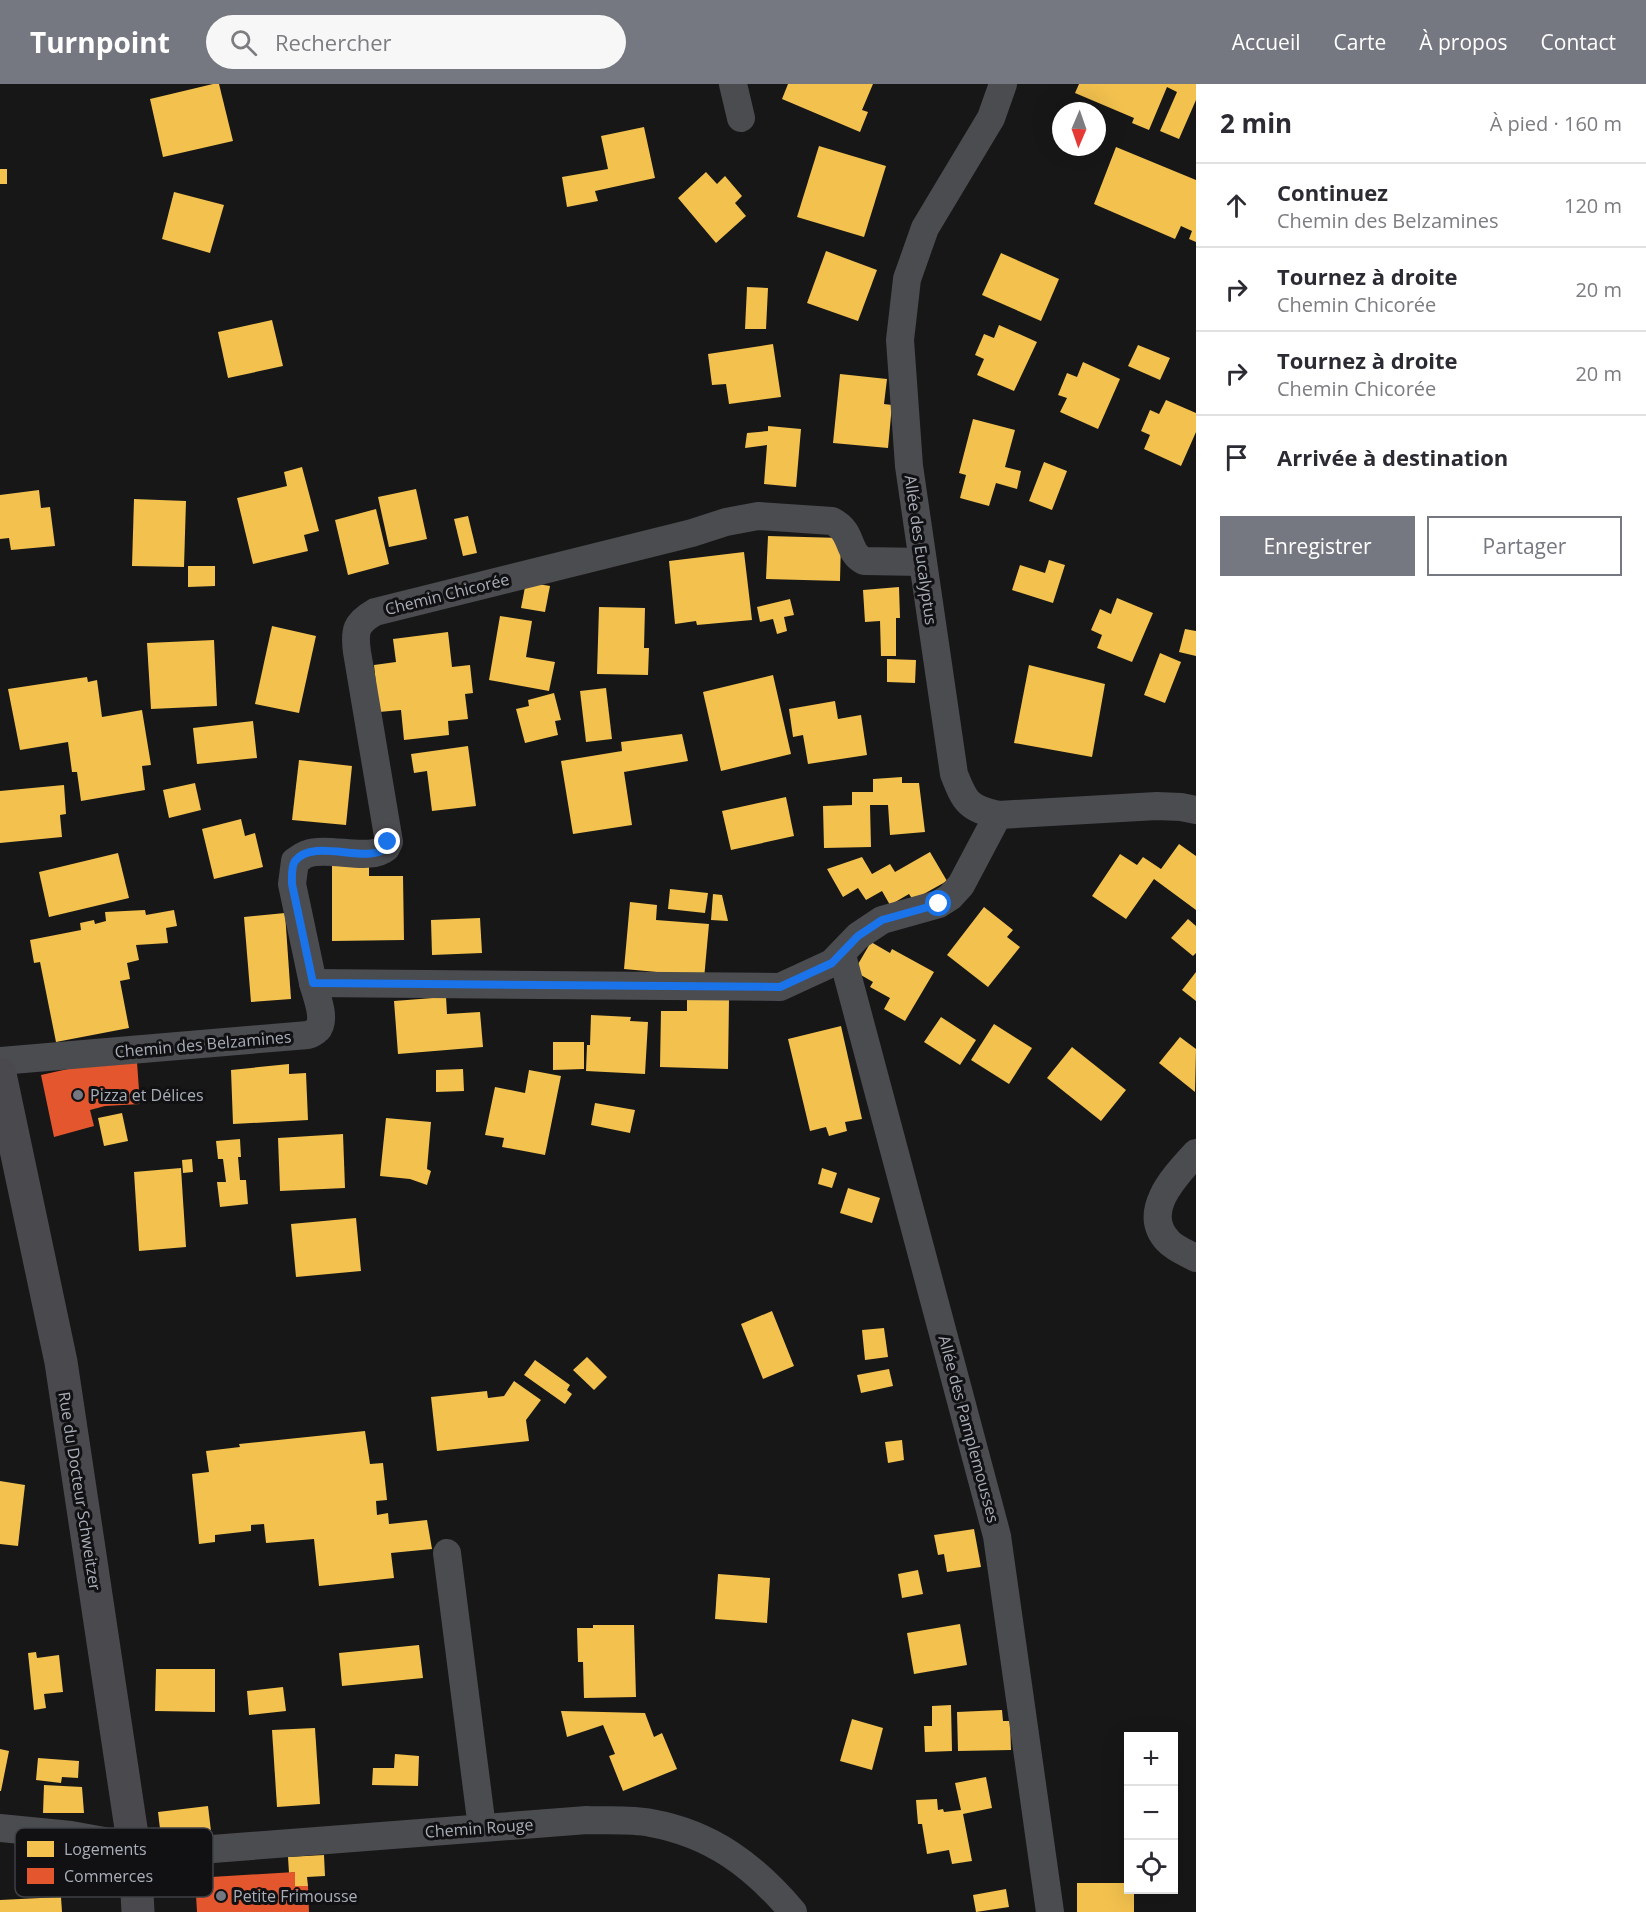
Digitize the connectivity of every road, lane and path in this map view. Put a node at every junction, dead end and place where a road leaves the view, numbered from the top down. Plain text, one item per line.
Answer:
1 (733, 84) edge
2 (1003, 84) edge
3 (741, 117) dead end
4 (922, 562) junction
5 (1196, 810) edge
6 (998, 815) junction
7 (842, 955) junction
8 (313, 983) junction
9 (0, 1060) edge
10 (0, 1074) edge
11 (1196, 1153) edge
12 (1196, 1258) edge
13 (447, 1553) dead end
14 (0, 1828) edge
15 (131, 1828) edge
16 (482, 1828) junction
17 (15, 1829) edge
18 (213, 1849) edge
19 (137, 1897) edge
20 (138, 1912) edge
21 (793, 1912) edge
22 (1050, 1912) edge

1 - 3 street
2 - 4 street, Allée des Eucalyptus
4 - 6 street, Allée des Eucalyptus
4 - 8 street, Chemin Chicorée
5 - 6 street, Allée des Eucalyptus
6 - 7 street
7 - 8 street
7 - 22 street, Allée des Pamplemousses
8 - 9 street, Chemin des Belzamines
10 - 15 main road, Rue du Docteur Schweitzer
11 - 12 street
13 - 16 street
14 - 17 street
16 - 18 street, Chemin Rouge
16 - 21 street, Chemin Rouge
19 - 20 main road, Rue du Docteur Schweitzer

